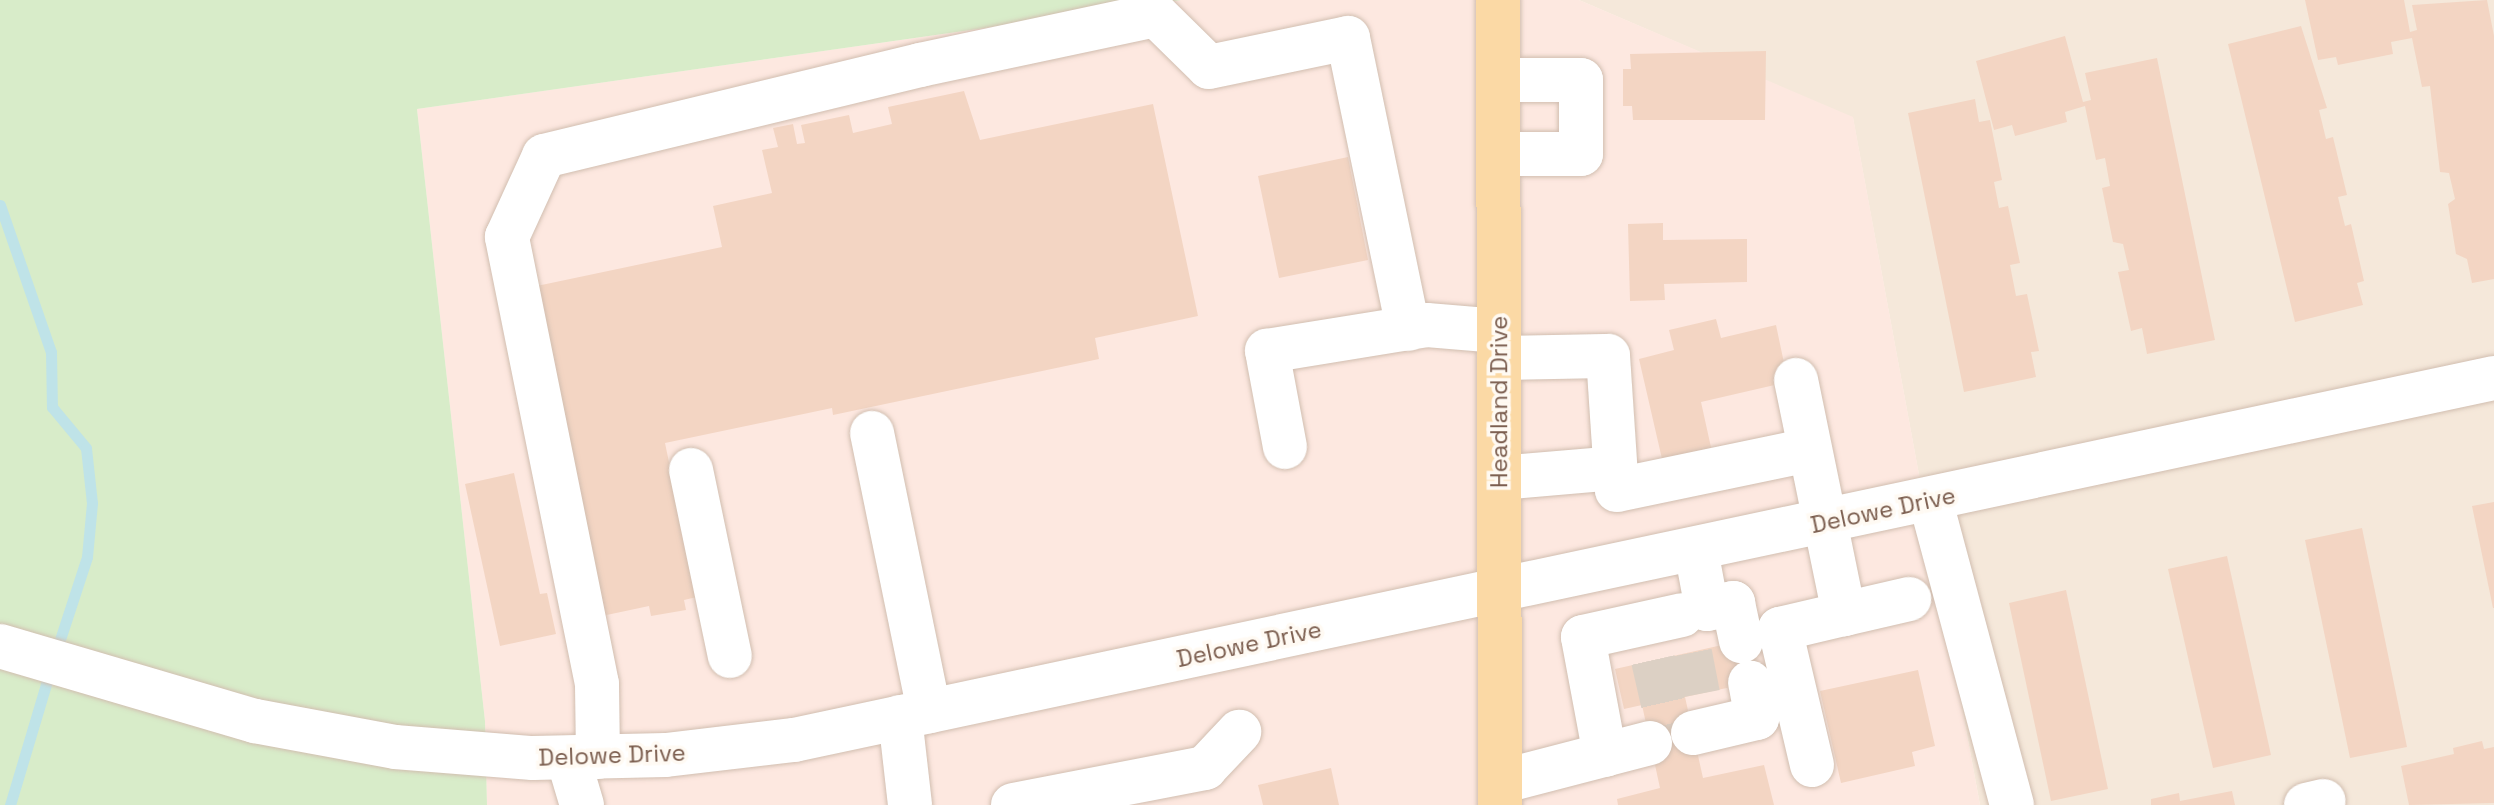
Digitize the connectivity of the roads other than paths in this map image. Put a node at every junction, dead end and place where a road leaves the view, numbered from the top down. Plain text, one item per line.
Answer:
1 (1498, 0) edge
2 (1498, 80) junction
3 (1499, 154) junction
4 (1408, 329) junction
5 (1499, 345) junction
6 (2494, 378) edge
7 (1796, 380) dead end
8 (872, 433) dead end
9 (1285, 447) dead end
10 (1809, 450) junction
11 (1615, 468) junction
12 (691, 470) dead end
13 (1499, 478) junction
14 (1930, 499) junction
15 (1824, 522) junction
16 (1696, 550) junction
17 (1500, 591) junction
18 (1909, 599) dead end
19 (1844, 614) junction
20 (0, 646) edge
21 (730, 656) dead end
22 (914, 714) junction
23 (1239, 732) dead end
24 (1650, 743) dead end
25 (1605, 755) junction
26 (583, 757) junction
27 (1812, 765) dead end
28 (1142, 794) edge
29 (1500, 794) edge
30 (582, 805) edge
31 (910, 805) edge
32 (1013, 805) edge
33 (2012, 805) edge

1 - 2 main road, Headland Drive
2 - 3 main road, Headland Drive
2 - 3 street
3 - 5 main road, Headland Drive
4 - 5 street
4 - 9 street
4 - 26 street
5 - 11 street
5 - 13 main road, Headland Drive
6 - 14 street, Delowe Drive
7 - 10 street
8 - 22 street
10 - 11 street
10 - 15 street
11 - 13 street
12 - 21 street
13 - 17 main road, Headland Drive
14 - 15 street, Delowe Drive
14 - 33 street
15 - 16 street, Delowe Drive
15 - 19 street
16 - 17 street, Delowe Drive
16 - 25 street
17 - 22 street, Delowe Drive
17 - 29 main road, Headland Drive
18 - 19 street
19 - 27 street
20 - 26 street, Delowe Drive
22 - 26 street, Delowe Drive
22 - 31 street
23 - 28 street
24 - 25 street
25 - 29 street
26 - 30 street
28 - 32 street

